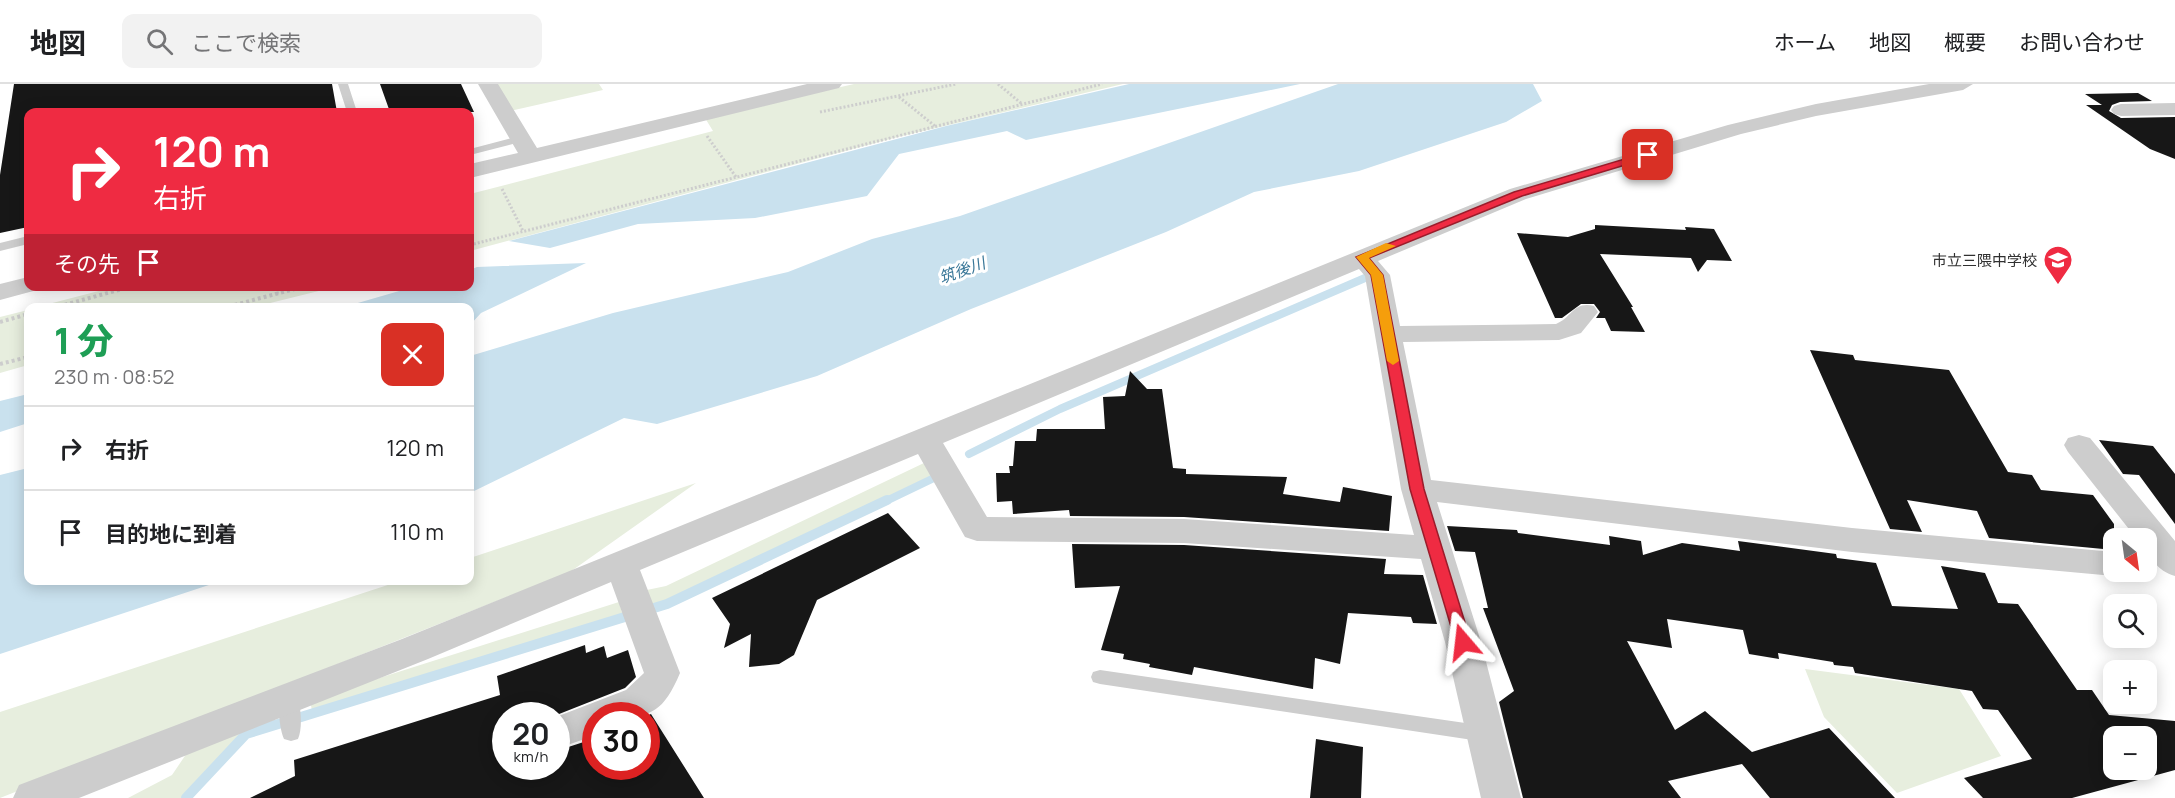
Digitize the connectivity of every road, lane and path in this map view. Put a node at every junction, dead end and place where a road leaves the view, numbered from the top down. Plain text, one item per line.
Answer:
1 (343, 84) edge
2 (488, 84) edge
3 (832, 84) edge
4 (998, 84) edge
5 (1102, 84) edge
6 (1963, 84) edge
7 (899, 97) dead end
8 (1023, 105) junction
9 (351, 108) edge
10 (2175, 109) edge
11 (2121, 110) dead end
12 (936, 127) junction
13 (706, 135) dead end
14 (525, 147) junction
15 (474, 152) edge
16 (474, 169) edge
17 (736, 177) junction
18 (502, 189) dead end
19 (523, 231) junction
20 (24, 241) edge
21 (474, 244) edge
22 (0, 247) edge
23 (1362, 257) junction
24 (24, 286) edge
25 (115, 291) edge
26 (276, 291) edge
27 (288, 291) edge
28 (0, 292) edge
29 (277, 294) junction
30 (71, 303) edge
31 (242, 303) edge
32 (1586, 312) dead end
33 (24, 315) edge
34 (0, 322) edge
35 (1388, 334) junction
36 (24, 358) edge
37 (0, 364) edge
38 (925, 439) junction
39 (2079, 445) dead end
40 (1417, 489) junction
41 (1435, 548) junction
42 (2103, 563) edge
43 (621, 565) junction
44 (2157, 567) edge
45 (2175, 567) edge
46 (1100, 677) dead end
47 (638, 702) edge
48 (289, 703) junction
49 (291, 733) dead end
50 (1485, 734) junction
51 (33, 798) edge
52 (1501, 798) edge

1 - 9 lane
2 - 14 street
3 - 14 street
4 - 8 path
5 - 8 path
6 - 23 street
7 - 12 path
8 - 12 path
10 - 11 street
12 - 17 path
13 - 17 path
14 - 15 lane
14 - 16 street
17 - 19 path
18 - 19 path
19 - 21 path
20 - 22 lane
23 - 35 street
23 - 38 street
24 - 28 street
25 - 30 path
26 - 29 path
27 - 29 path
29 - 31 path
32 - 35 street
33 - 34 path
35 - 40 street
36 - 37 path
38 - 41 street
38 - 43 street
39 - 45 street
40 - 41 street
40 - 42 street
41 - 50 street
43 - 47 street
43 - 48 street
44 - 45 street
46 - 50 lane
48 - 49 lane
48 - 51 street
50 - 52 street

